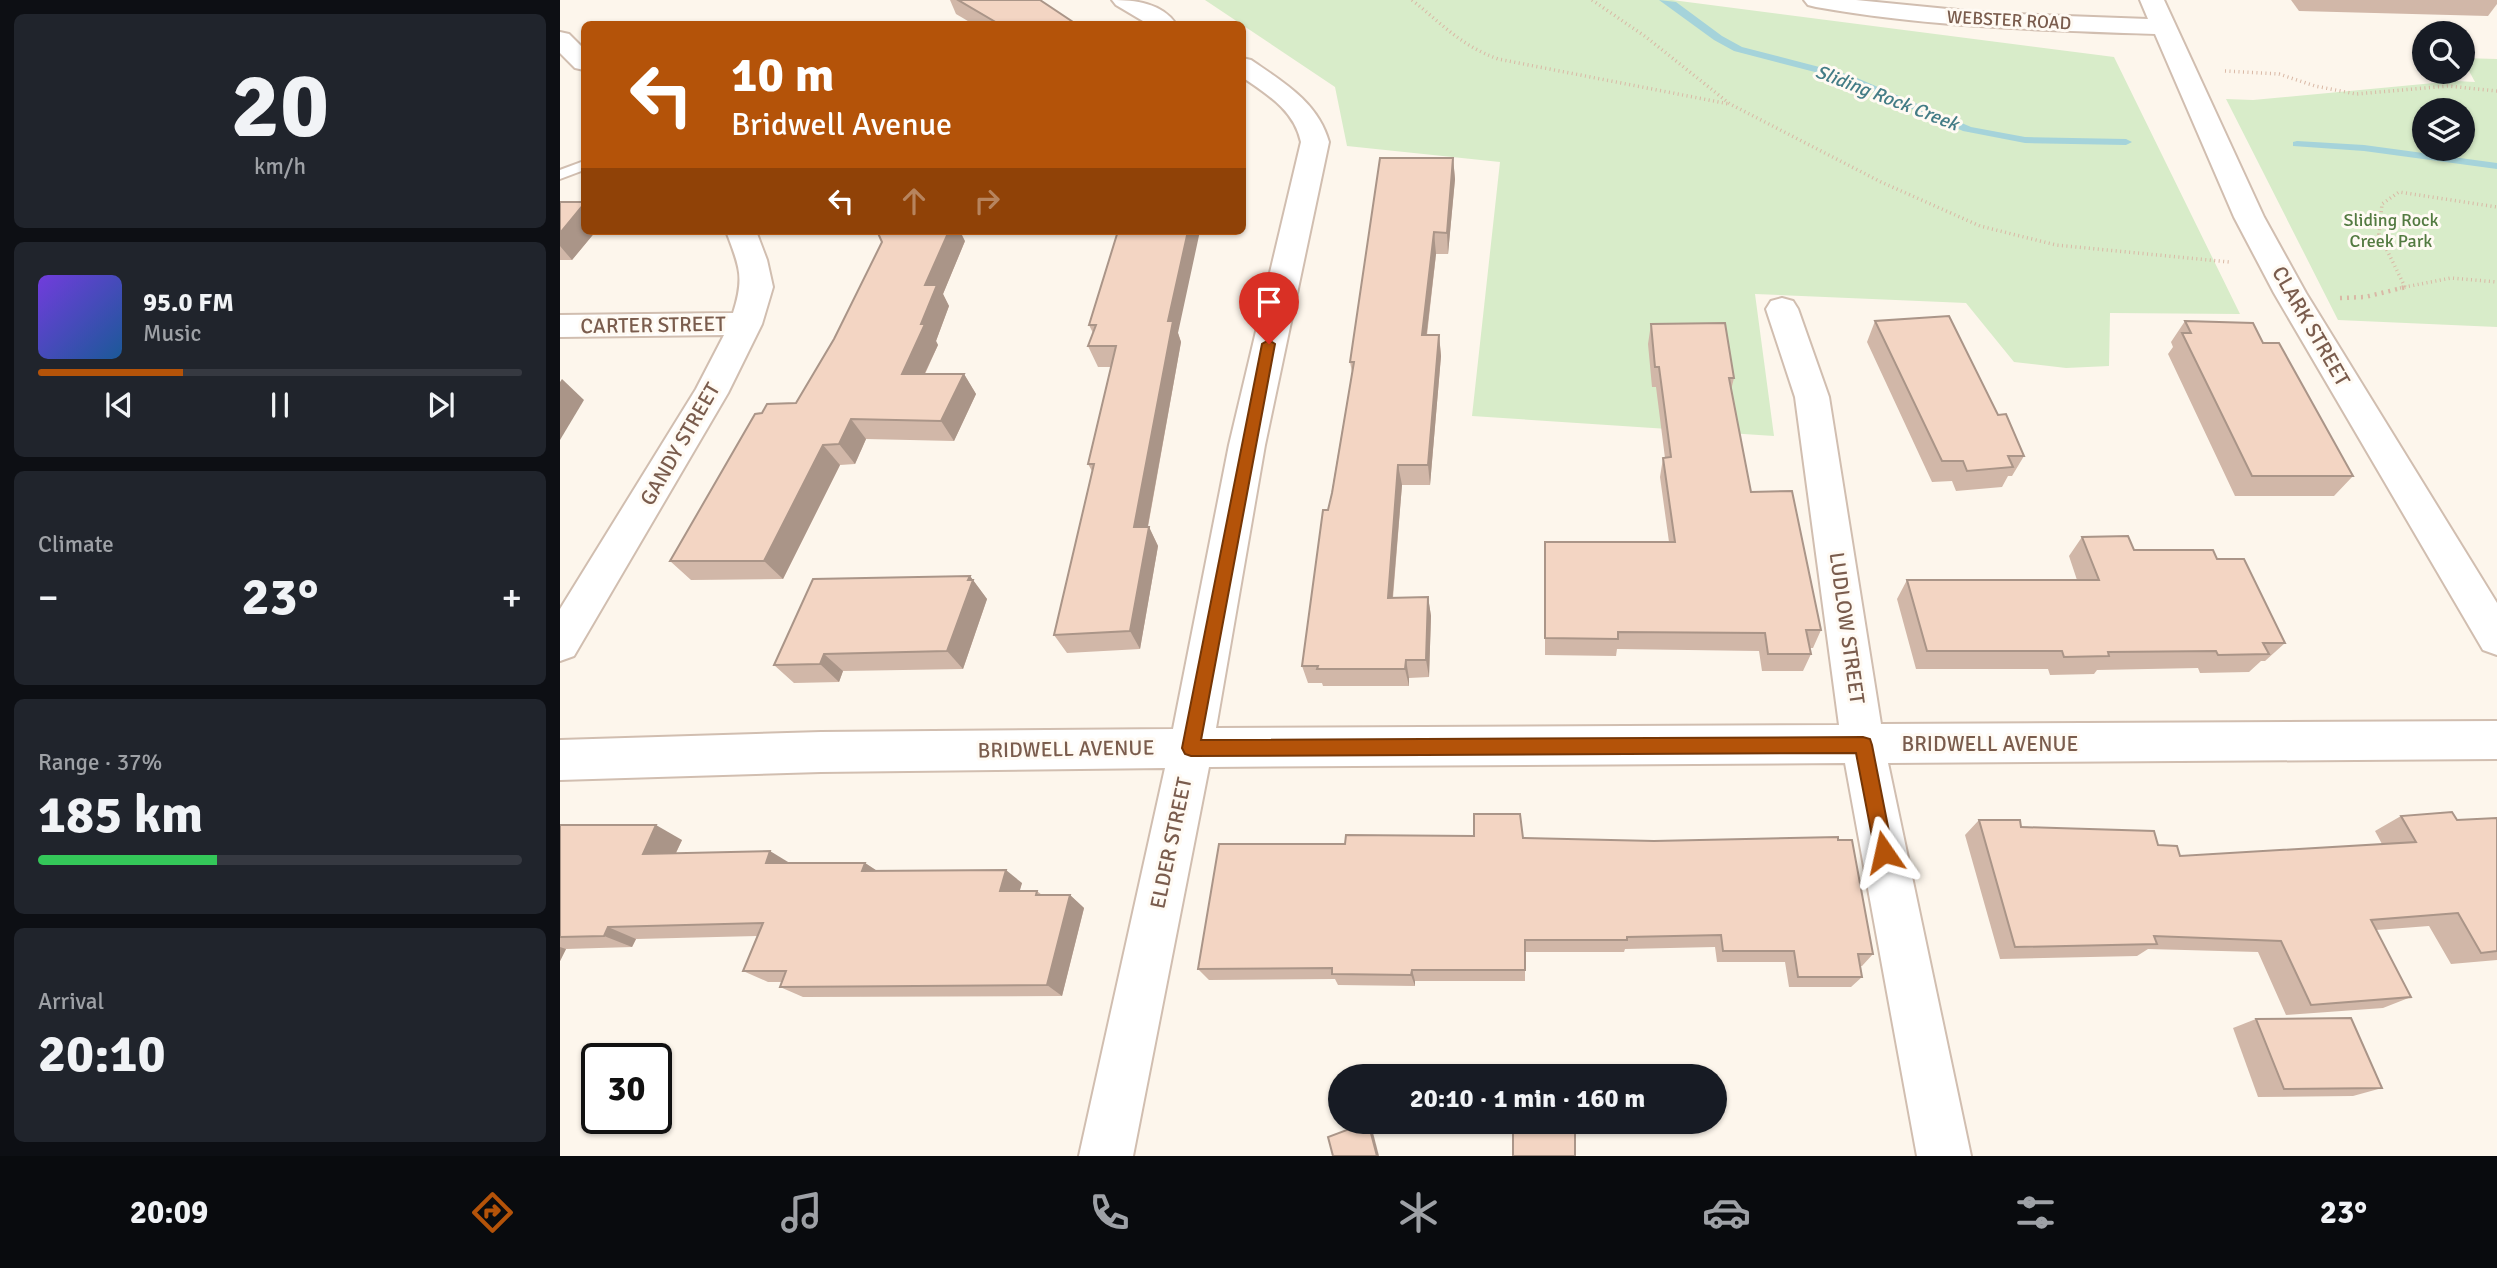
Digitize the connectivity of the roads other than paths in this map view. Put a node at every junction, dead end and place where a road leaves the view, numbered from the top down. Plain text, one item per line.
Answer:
1 (1124, 0) edge
2 (1816, 0) edge
3 (2157, 13) edge
4 (1159, 21) edge
5 (1246, 68) edge
6 (581, 166) edge
7 (560, 175) edge
8 (743, 235) edge
9 (1783, 309) dead end
10 (746, 324) junction
11 (560, 326) edge
12 (2497, 638) edge
13 (560, 644) edge
14 (2497, 740) edge
15 (1863, 745) junction
16 (1191, 748) junction
17 (560, 760) edge
18 (1106, 1156) edge
19 (1944, 1156) edge

1 - 4 street
2 - 3 street, WEBSTER ROAD
3 - 12 street, CLARK STREET
5 - 16 street, ELDER STREET
6 - 7 lane
8 - 10 street, GANDY STREET
9 - 15 street, LUDLOW STREET
10 - 11 street, CARTER STREET
10 - 13 street, GANDY STREET
14 - 15 street, BRIDWELL AVENUE
15 - 16 street, BRIDWELL AVENUE
15 - 19 street, LUDLOW STREET
16 - 17 street, BRIDWELL AVENUE
16 - 18 street, ELDER STREET

